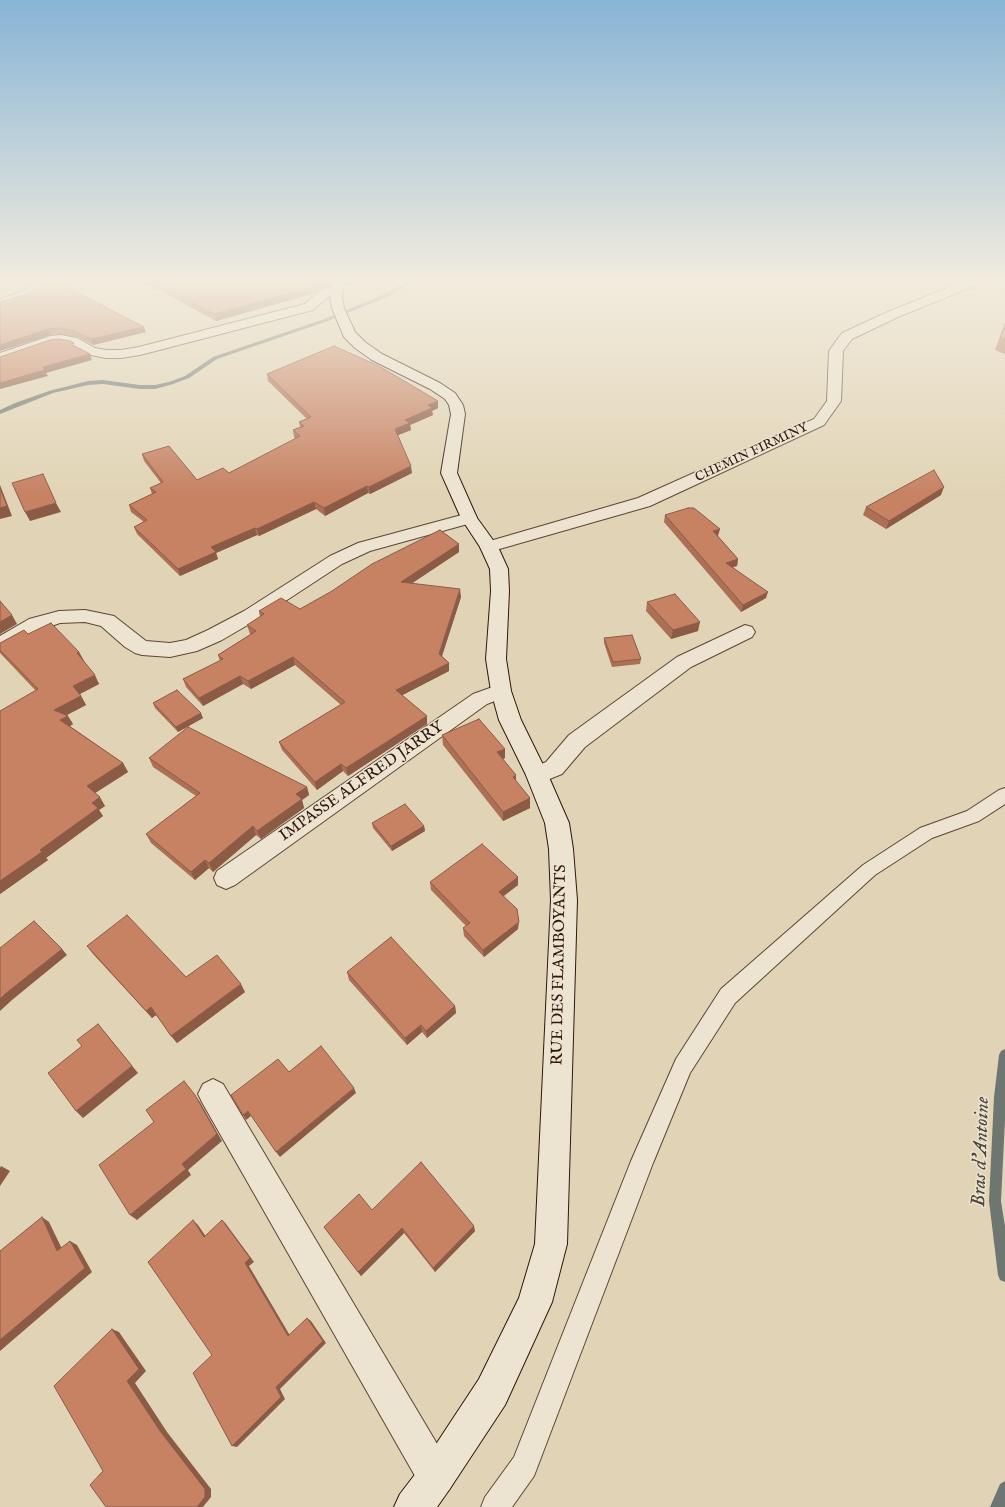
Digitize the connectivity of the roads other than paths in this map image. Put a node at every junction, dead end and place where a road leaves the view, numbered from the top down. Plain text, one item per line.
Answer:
1 (16, 352) edge
2 (98, 352) edge
3 (132, 352) edge
4 (370, 352) edge
5 (836, 352) edge
6 (0, 358) edge
7 (469, 518) junction
8 (489, 547) junction
9 (745, 632) dead end
10 (0, 645) edge
11 (501, 691) junction
12 (537, 775) junction
13 (1005, 796) edge
14 (226, 878) dead end
15 (213, 1094) dead end
16 (436, 1477) junction
17 (413, 1507) edge
18 (495, 1507) edge

1 - 6 street
2 - 3 street
4 - 7 street, RUE DES FLAMBOYANTS
5 - 8 street, CHEMIN FIRMINY
7 - 8 street, RUE DES FLAMBOYANTS
7 - 10 street
8 - 11 street, RUE DES FLAMBOYANTS
9 - 12 street
11 - 12 street, RUE DES FLAMBOYANTS
11 - 14 street, IMPASSE ALFRED JARRY
12 - 16 street, RUE DES FLAMBOYANTS
13 - 18 lane
15 - 16 street
16 - 17 street, RUE DES FLAMBOYANTS

